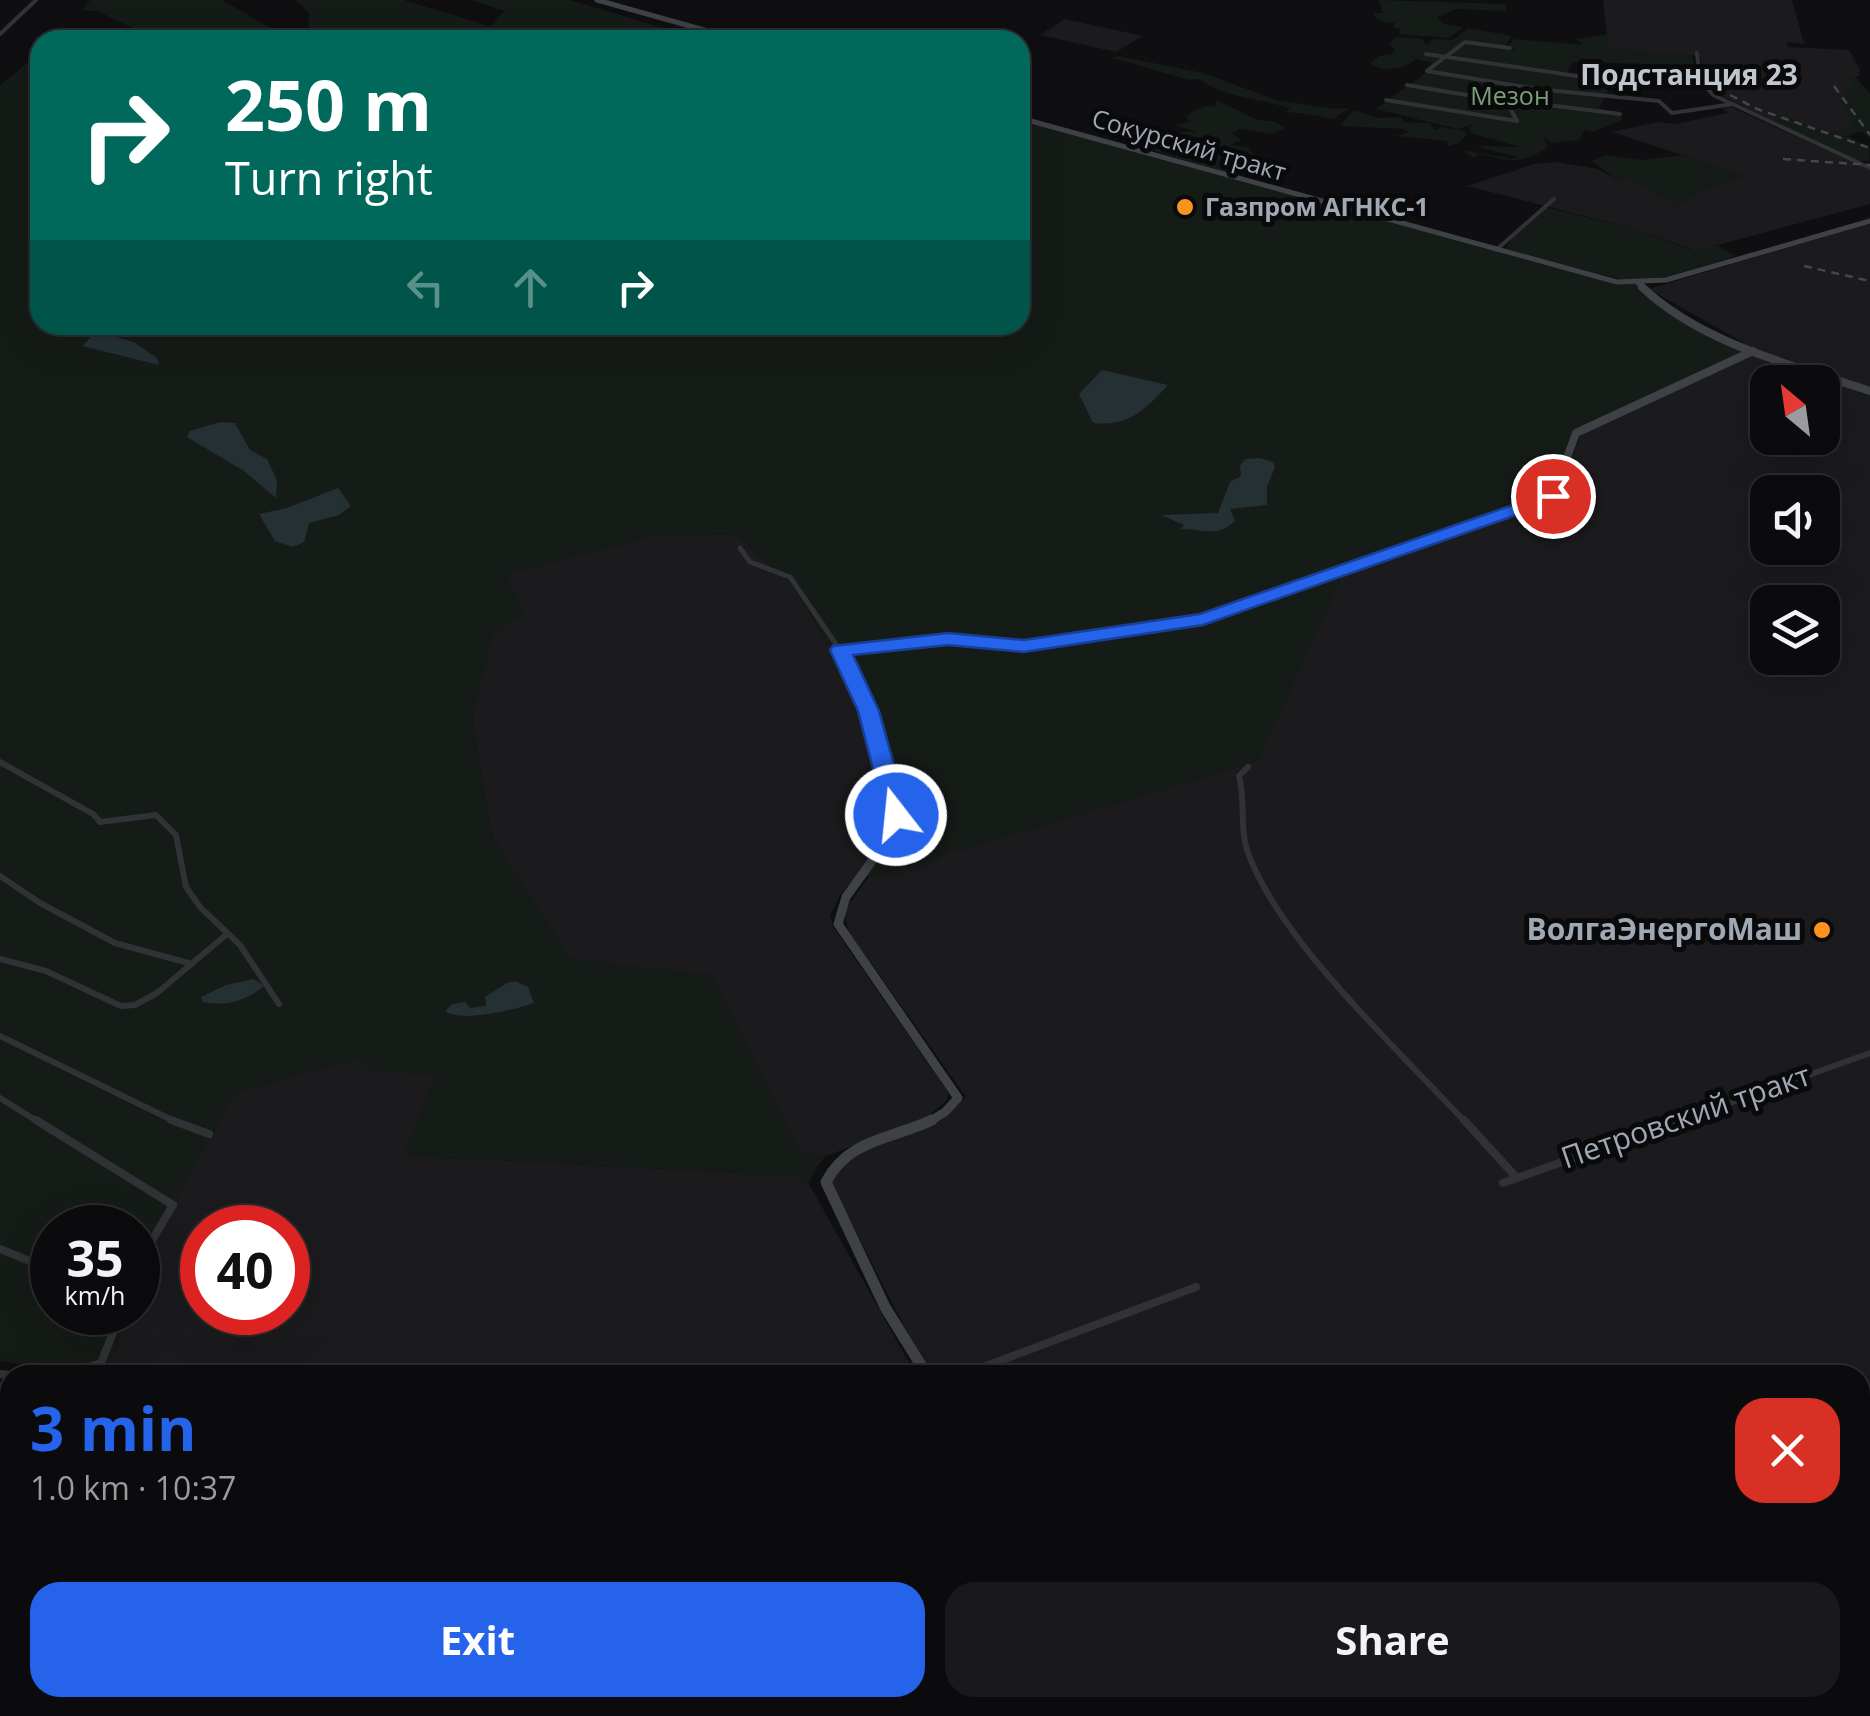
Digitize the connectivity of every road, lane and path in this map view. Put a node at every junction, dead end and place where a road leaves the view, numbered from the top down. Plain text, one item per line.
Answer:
1 (36, 0) edge
2 (597, 0) edge
3 (704, 30) edge
4 (0, 34) edge
5 (1510, 48) dead end
6 (1697, 52) dead end
7 (1426, 54) dead end
8 (1444, 58) junction
9 (1700, 80) junction
10 (1408, 85) dead end
11 (1537, 89) junction
12 (1386, 100) dead end
13 (1524, 102) junction
14 (1514, 103) junction
15 (1732, 104) junction
16 (1620, 114) dead end
17 (1030, 121) edge
18 (1870, 168) edge
19 (1554, 199) dead end
20 (1870, 221) edge
21 (1495, 251) junction
22 (1638, 283) junction
23 (1753, 352) junction
24 (1870, 391) edge
25 (740, 548) dead end
26 (840, 650) junction
27 (0, 762) edge
28 (1248, 767) dead end
29 (0, 876) edge
30 (228, 934) junction
31 (0, 958) edge
32 (192, 964) junction
33 (279, 1004) dead end
34 (0, 1036) edge
35 (1870, 1054) edge
36 (0, 1098) edge
37 (210, 1134) dead end
38 (1516, 1177) junction
39 (1503, 1182) dead end
40 (160, 1227) edge
41 (0, 1249) edge
42 (30, 1261) edge
43 (1196, 1286) dead end
44 (112, 1335) edge
45 (92, 1365) edge
46 (921, 1365) edge
47 (988, 1365) edge

1 - 4 street
2 - 3 street
5 - 8 street
6 - 9 street
7 - 8 street
8 - 9 street
8 - 11 street
9 - 15 street
10 - 14 street
11 - 13 street
11 - 15 street
12 - 14 street
13 - 14 street
13 - 16 street
15 - 18 street
17 - 21 street, Сокурский тракт
19 - 21 street
20 - 22 street, Сокурский тракт
21 - 22 street, Сокурский тракт
22 - 23 street
23 - 24 street
23 - 26 street
25 - 26 street
26 - 46 street
27 - 30 street
28 - 38 street
29 - 32 street
30 - 32 street
30 - 33 street
31 - 32 street
34 - 37 street
35 - 38 street, Петровский тракт
36 - 40 street
38 - 39 street, Петровский тракт
41 - 42 street
43 - 47 street
44 - 45 street

